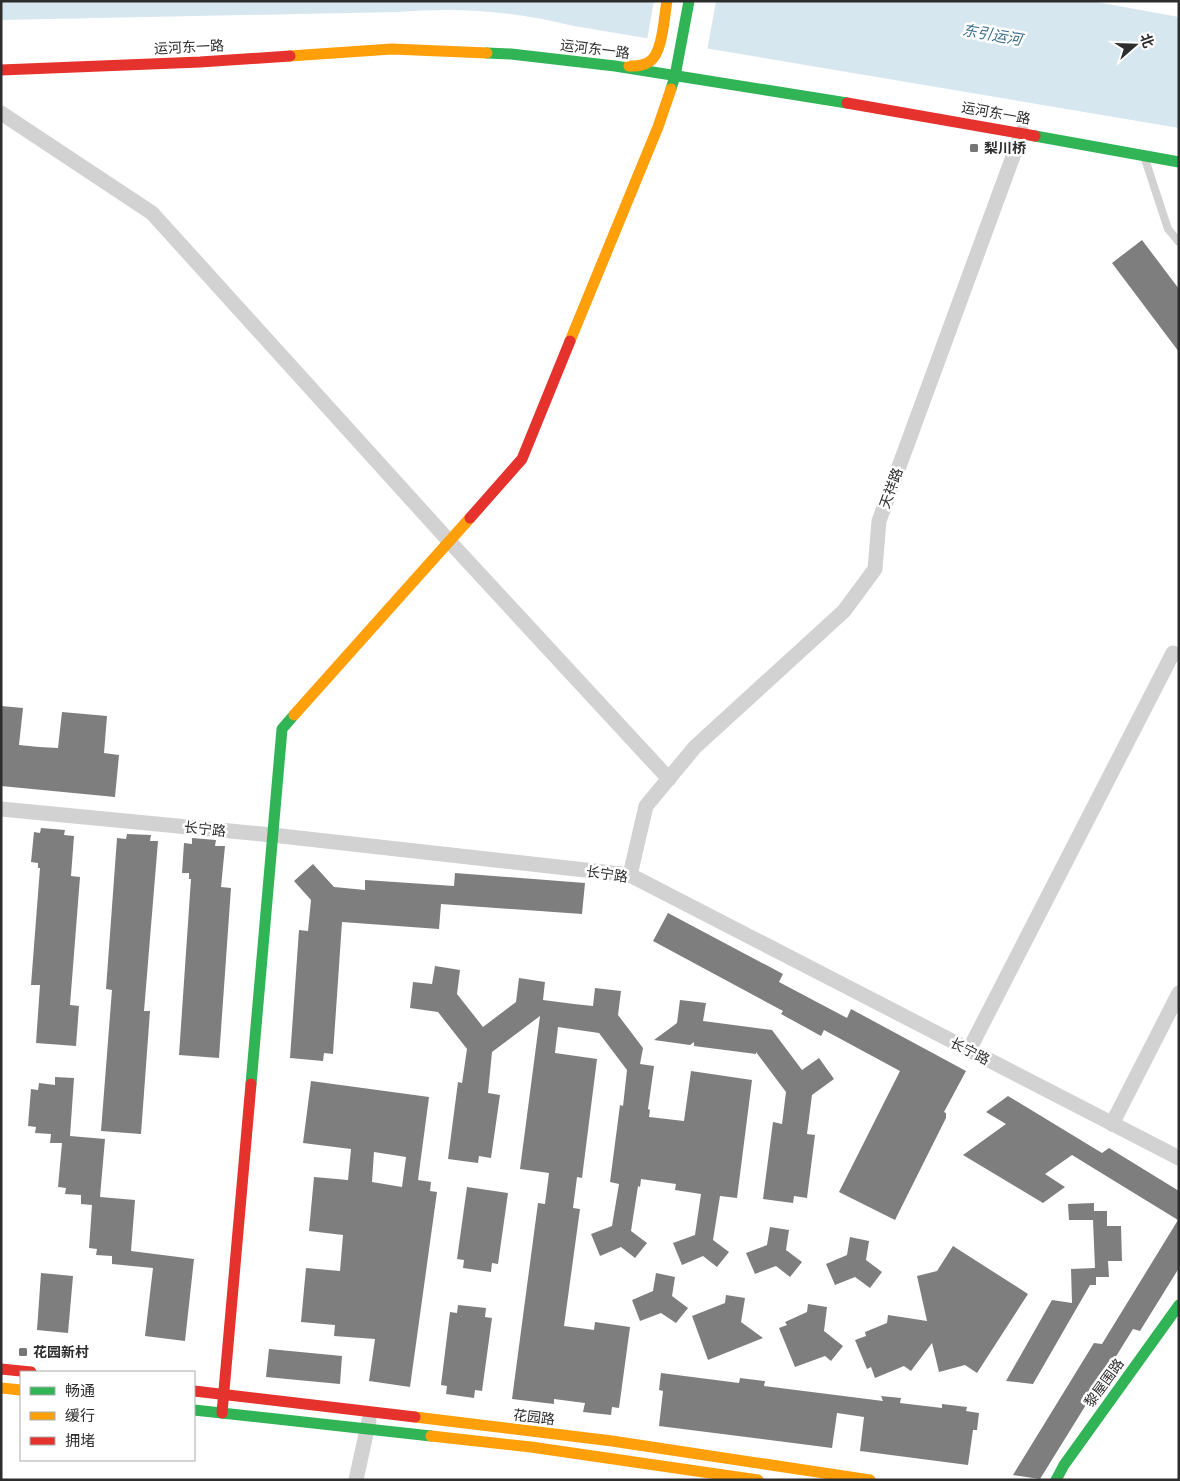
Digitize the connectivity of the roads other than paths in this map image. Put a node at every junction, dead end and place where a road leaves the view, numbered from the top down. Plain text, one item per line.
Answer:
1 (667, 1) edge
2 (689, 1) edge
3 (615, 66) junction
4 (1, 70) edge
5 (675, 76) junction
6 (1, 113) edge
7 (1022, 132) junction
8 (1143, 155) junction
9 (1179, 162) edge
10 (1179, 242) edge
11 (449, 541) junction
12 (1173, 653) dead end
13 (669, 779) junction
14 (1, 809) edge
15 (272, 836) junction
16 (630, 875) junction
17 (1179, 993) edge
18 (969, 1050) junction
19 (1112, 1124) junction
20 (1179, 1158) edge
21 (1179, 1305) edge
22 (1, 1369) edge
23 (21, 1371) edge
24 (1, 1388) edge
25 (20, 1390) edge
26 (195, 1391) edge
27 (225, 1394) junction
28 (195, 1410) edge
29 (371, 1412) junction
30 (222, 1413) junction
31 (367, 1429) junction
32 (356, 1480) edge
33 (758, 1480) edge
34 (870, 1480) edge
35 (1056, 1480) edge

1 - 3 street
2 - 5 street
3 - 4 street, 运河东一路
3 - 5 street, 运河东一路
5 - 7 street, 运河东一路
5 - 11 street
6 - 11 street
7 - 8 street, 运河东一路
7 - 13 street, 天祥路
8 - 9 street, 运河东一路
8 - 10 lane
11 - 13 street
11 - 15 street
12 - 18 street
13 - 16 street, 天祥路
14 - 15 street, 长宁路
15 - 16 street, 长宁路
15 - 27 street
16 - 18 street, 长宁路
17 - 19 street
18 - 19 street, 长宁路
19 - 20 street, 长宁路
21 - 35 street, 黎屋围路
22 - 23 street
24 - 25 street
26 - 27 street, 花园路
27 - 29 street, 花园路
27 - 30 street
28 - 30 street
29 - 31 street
29 - 34 street, 花园路
30 - 31 street
31 - 32 street
31 - 33 street

